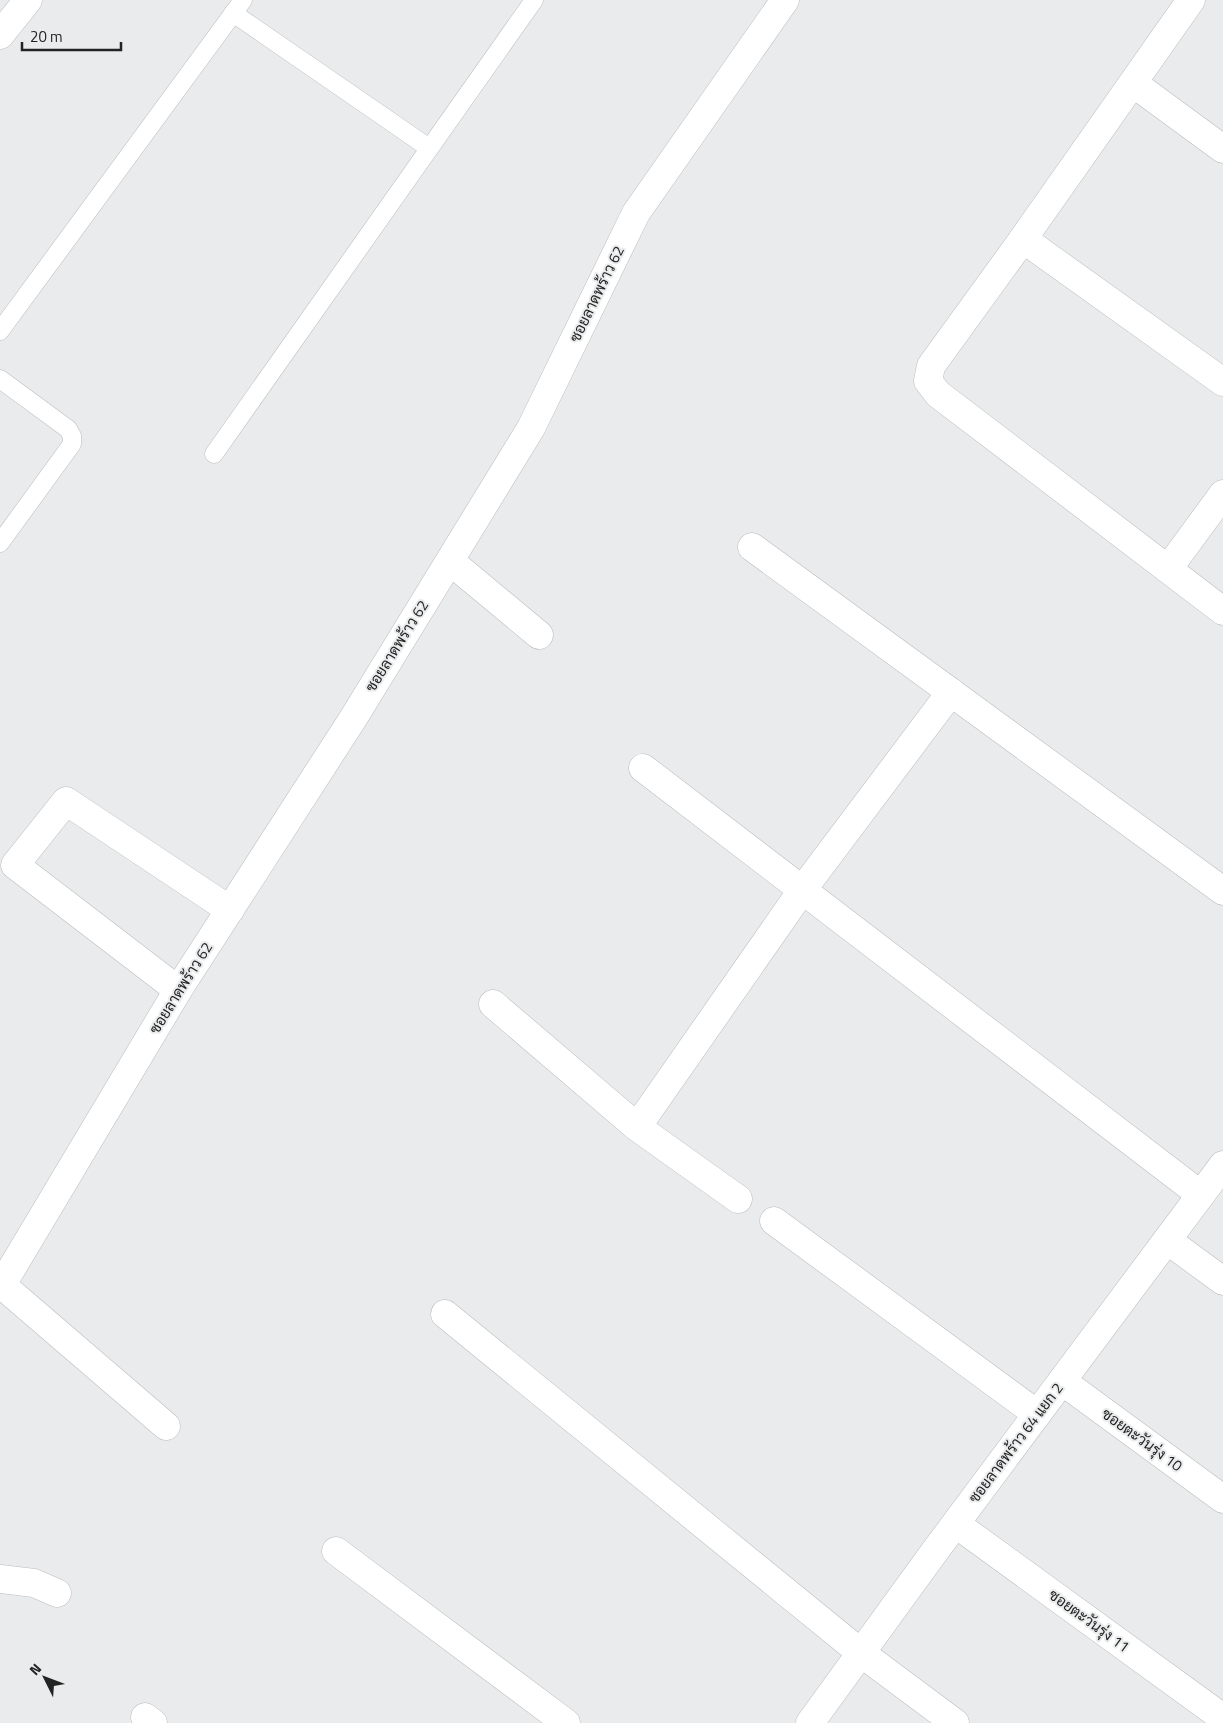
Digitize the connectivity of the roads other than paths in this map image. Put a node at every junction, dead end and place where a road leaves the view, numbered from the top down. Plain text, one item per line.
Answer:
1 (28, 0) edge
2 (534, 0) edge
3 (785, 0) edge
4 (1191, 0) edge
5 (238, 7) edge
6 (0, 35) edge
7 (1133, 83) junction
8 (430, 148) junction
9 (1223, 150) edge
10 (1023, 240) junction
11 (0, 331) edge
12 (0, 380) edge
13 (1223, 382) edge
14 (214, 454) dead end
15 (1223, 494) edge
16 (0, 543) edge
17 (752, 546) dead end
18 (450, 561) junction
19 (1168, 569) junction
20 (1223, 611) edge
21 (539, 635) dead end
22 (951, 692) junction
23 (643, 768) dead end
24 (802, 889) junction
25 (1223, 891) edge
26 (230, 910) junction
27 (178, 990) junction
28 (493, 1004) dead end
29 (637, 1127) junction
30 (1223, 1165) edge
31 (1200, 1195) junction
32 (738, 1199) dead end
33 (774, 1221) dead end
34 (1167, 1240) junction
35 (1223, 1281) edge
36 (1, 1286) edge
37 (445, 1314) dead end
38 (1062, 1381) junction
39 (1037, 1414) junction
40 (166, 1426) dead end
41 (1223, 1499) edge
42 (956, 1524) junction
43 (336, 1551) dead end
44 (0, 1579) edge
45 (57, 1593) dead end
46 (861, 1653) junction
47 (1223, 1718) edge
48 (566, 1723) edge
49 (810, 1723) edge
50 (954, 1723) edge

1 - 6 street
2 - 8 lane
3 - 18 street, ซอยลาดพร้าว 62
4 - 7 street
5 - 8 lane
5 - 11 lane
7 - 9 street
7 - 10 street
8 - 14 lane
10 - 13 street
10 - 19 street
12 - 16 lane
15 - 19 street
17 - 22 street
18 - 21 street
18 - 26 street, ซอยลาดพร้าว 62
19 - 20 street
22 - 24 street
22 - 25 street
23 - 24 street
24 - 29 street
24 - 31 street
26 - 27 street, ซอยลาดพร้าว 62
26 - 27 street
27 - 36 street, ซอยลาดพร้าว 62
28 - 29 street
29 - 32 street
30 - 31 street, ซอยลาดพร้าว 64 แยก 2
31 - 34 street, ซอยลาดพร้าว 64 แยก 2
33 - 39 street
34 - 35 street
34 - 38 street, ซอยลาดพร้าว 64 แยก 2
36 - 40 street
37 - 46 street
38 - 39 street, ซอยลาดพร้าว 64 แยก 2
38 - 41 street, ซอยตะวันรุ่ง 10
39 - 42 street, ซอยลาดพร้าว 64 แยก 2
42 - 46 street, ซอยลาดพร้าว 64 แยก 2
42 - 47 street, ซอยตะวันรุ่ง 11
43 - 48 street
44 - 45 street
46 - 49 street, ซอยลาดพร้าว 64 แยก 2
46 - 50 street

